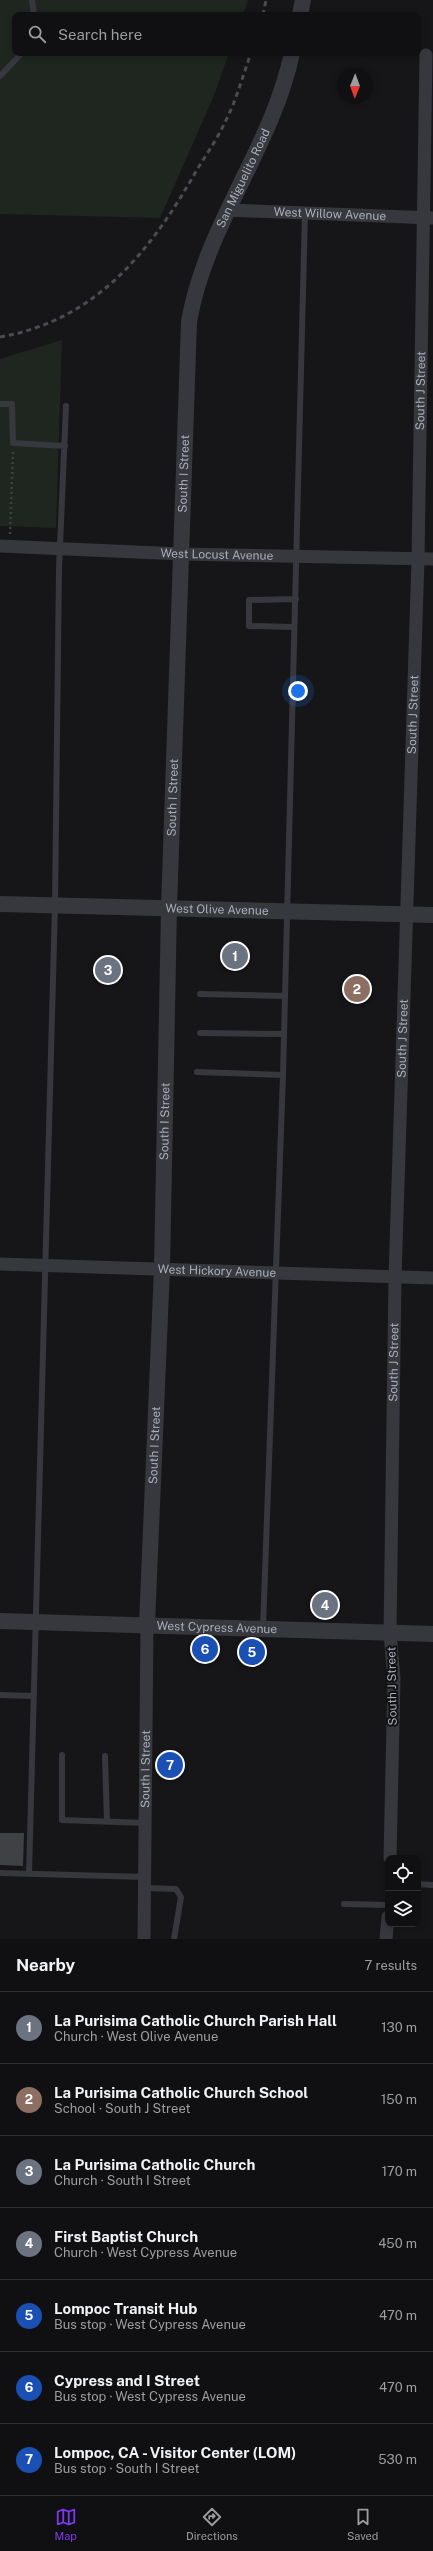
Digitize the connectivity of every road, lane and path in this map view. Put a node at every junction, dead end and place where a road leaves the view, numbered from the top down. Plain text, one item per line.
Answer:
1 (32, 0) edge
2 (303, 0) edge
3 (34, 12) edge
4 (301, 12) edge
5 (426, 55) dead end
6 (19, 56) edge
7 (291, 56) edge
8 (0, 76) edge
9 (227, 210) junction
10 (305, 213) junction
11 (428, 218) edge
12 (192, 303) joint
13 (0, 404) edge
14 (66, 406) dead end
15 (13, 443) junction
16 (65, 446) junction
17 (5, 546) edge
18 (61, 548) junction
19 (181, 554) junction
20 (297, 555) junction
21 (418, 559) junction
22 (433, 560) edge
23 (296, 599) junction
24 (294, 627) junction
25 (0, 904) edge
26 (56, 905) junction
27 (169, 908) junction
28 (287, 912) junction
29 (405, 915) junction
30 (433, 916) edge
31 (200, 994) dead end
32 (284, 996) junction
33 (200, 1033) dead end
34 (284, 1034) junction
35 (197, 1072) dead end
36 (283, 1075) junction
37 (0, 1264) edge
38 (44, 1265) junction
39 (162, 1268) junction
40 (276, 1273) junction
41 (395, 1278) junction
42 (433, 1278) edge
43 (0, 1622) edge
44 (34, 1622) junction
45 (147, 1624) junction
46 (263, 1628) junction
47 (390, 1633) junction
48 (433, 1634) edge
49 (0, 1695) edge
50 (33, 1696) junction
51 (62, 1755) dead end
52 (105, 1756) dead end
53 (107, 1822) junction
54 (146, 1823) junction
55 (390, 1855) edge
56 (0, 1873) edge
57 (28, 1874) junction
58 (146, 1883) junction
59 (421, 1884) edge
60 (433, 1885) edge
61 (344, 1904) dead end
62 (385, 1905) edge
63 (387, 1927) edge
64 (144, 1939) edge
65 (174, 1939) edge
66 (386, 1939) edge

1 - 3 lane
2 - 4 street
5 - 11 street, South J Street
6 - 8 lane
7 - 9 street, San Miguelito Road
9 - 10 street, West Willow Avenue
9 - 12 street, San Miguelito Road
10 - 11 street, West Willow Avenue
10 - 20 lane
11 - 21 street, South J Street
12 - 19 street, South I Street
13 - 15 lane
14 - 16 lane
15 - 16 lane
15 - 17 path
16 - 18 lane
17 - 18 street, West Locust Avenue
18 - 19 street, West Locust Avenue
18 - 26 lane
19 - 20 street, West Locust Avenue
19 - 27 street, South I Street
20 - 21 street, West Locust Avenue
20 - 23 lane
21 - 22 street, West Locust Avenue
21 - 29 street, South J Street
23 - 24 lane
23 - 24 lane
24 - 28 lane
25 - 26 street, West Olive Avenue
26 - 27 street, West Olive Avenue
26 - 38 lane
27 - 28 street, West Olive Avenue
27 - 39 street, South I Street
28 - 29 street, West Olive Avenue
28 - 32 lane
29 - 30 street, West Olive Avenue
29 - 41 street, South J Street
31 - 32 lane
32 - 34 lane
33 - 34 lane
34 - 36 lane
35 - 36 lane
36 - 40 lane
37 - 38 street, West Hickory Avenue
38 - 39 street, West Hickory Avenue
38 - 44 lane
39 - 40 street, West Hickory Avenue
39 - 45 street, South I Street
40 - 41 street, West Hickory Avenue
40 - 46 lane
41 - 42 street, West Hickory Avenue
41 - 47 street, South J Street
43 - 44 street, West Cypress Avenue
44 - 45 street, West Cypress Avenue
44 - 50 lane
45 - 46 street, West Cypress Avenue
45 - 54 street, South I Street
46 - 47 street, West Cypress Avenue
47 - 48 street, West Cypress Avenue
47 - 55 street, South J Street
49 - 50 lane
50 - 57 lane
51 - 53 lane
52 - 53 lane
53 - 54 lane
54 - 58 street, South I Street
56 - 57 lane
57 - 58 lane
58 - 64 street, South I Street
58 - 65 lane
59 - 60 lane
61 - 62 lane
63 - 66 street

